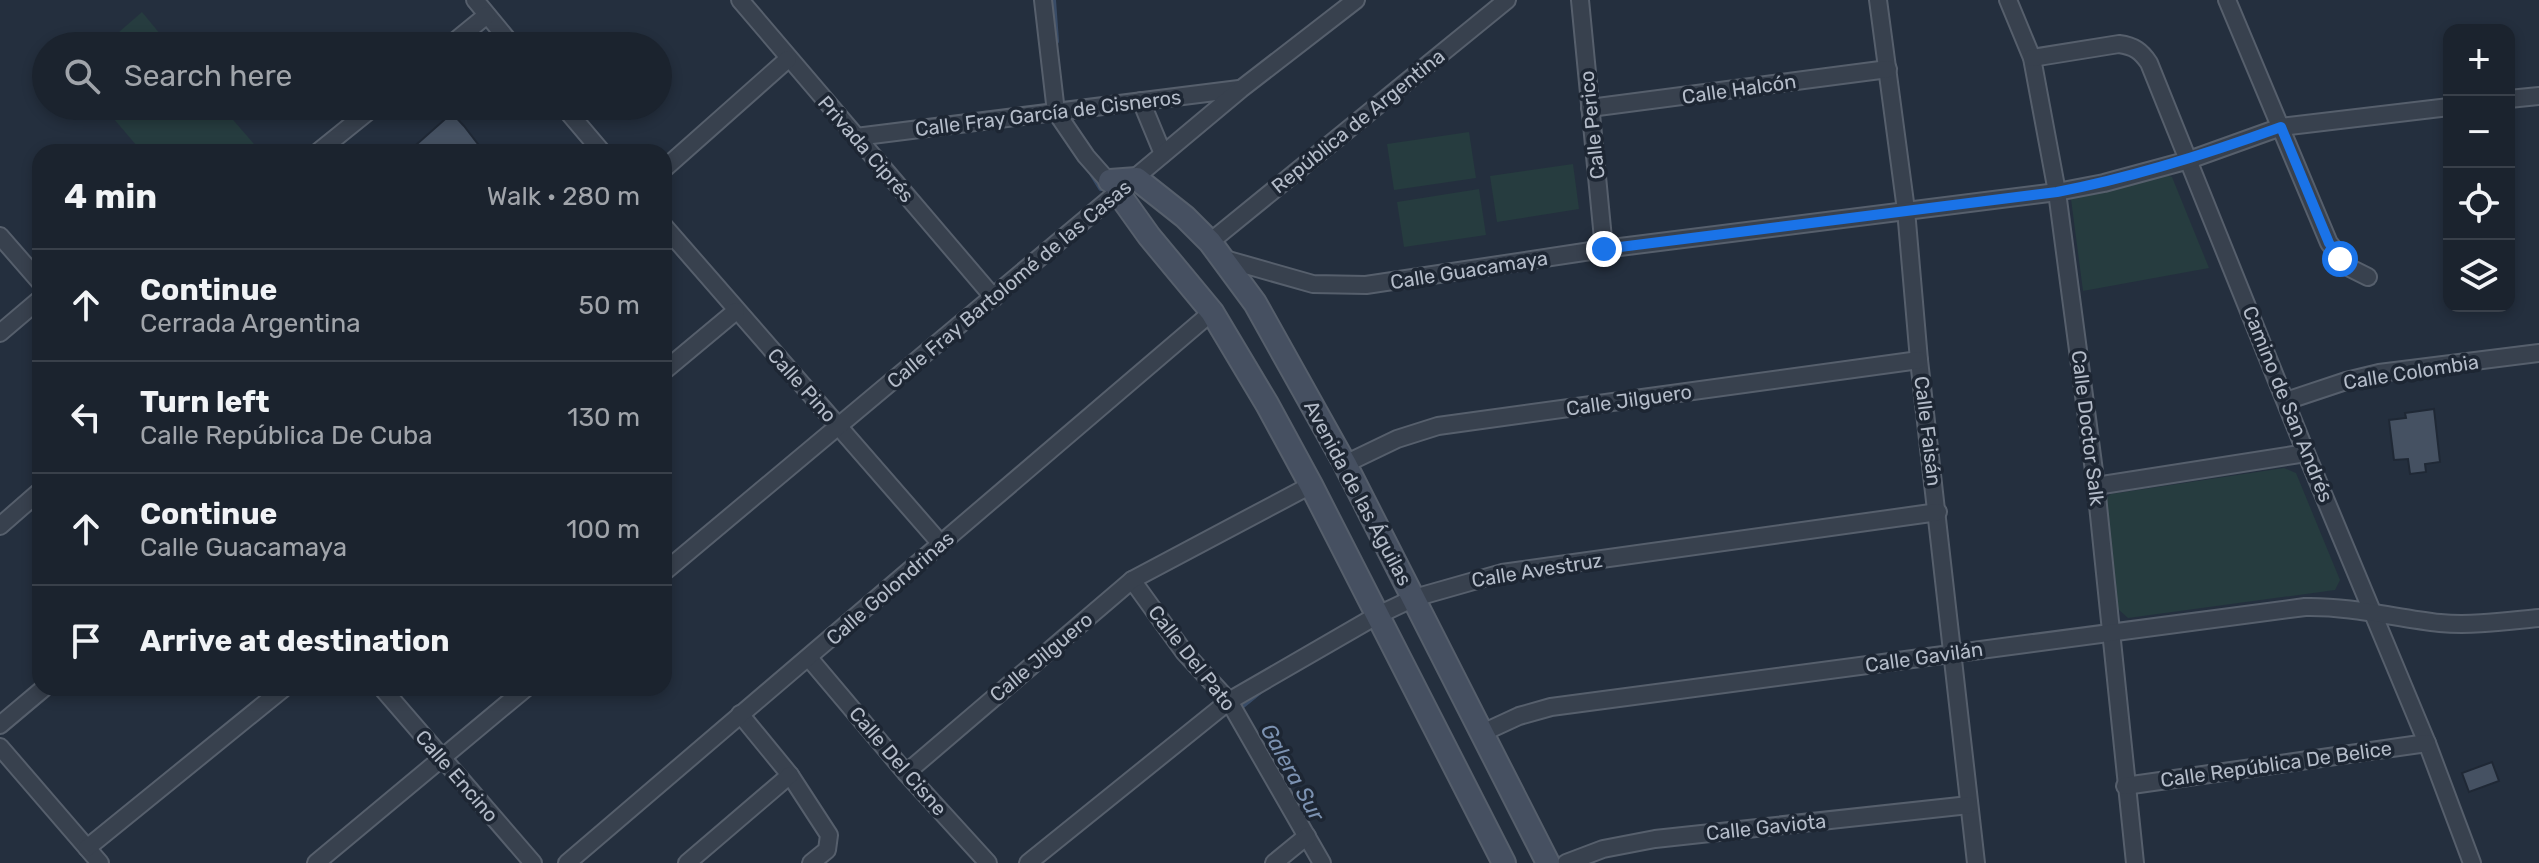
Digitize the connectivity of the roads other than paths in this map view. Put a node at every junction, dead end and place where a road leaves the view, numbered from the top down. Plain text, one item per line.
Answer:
1 (475, 0) edge
2 (740, 0) edge
3 (1043, 0) edge
4 (1334, 0) edge
5 (1356, 0) edge
6 (1507, 0) edge
7 (1580, 0) edge
8 (1878, 0) edge
9 (2008, 0) edge
10 (2227, 0) edge
11 (487, 15) junction
12 (1336, 17) junction
13 (466, 32) edge
14 (501, 32) edge
15 (2032, 58) junction
16 (788, 59) junction
17 (1888, 69) junction
18 (1241, 89) junction
19 (2539, 96) edge
20 (2515, 98) edge
21 (1141, 101) junction
22 (1590, 108) junction
23 (2443, 108) edge
24 (1056, 112) junction
25 (358, 120) edge
26 (575, 120) edge
27 (2281, 127) junction
28 (856, 137) junction
29 (328, 144) edge
30 (595, 144) edge
31 (1163, 154) junction
32 (2189, 160) junction
33 (672, 162) edge
34 (1137, 179) junction
35 (1114, 187) junction
36 (2057, 192) junction
37 (1906, 210) junction
38 (672, 235) edge
39 (0, 236) edge
40 (1210, 242) junction
41 (1604, 249) junction
42 (1225, 259) junction
43 (32, 273) edge
44 (2368, 277) dead end
45 (994, 298) junction
46 (32, 306) edge
47 (736, 311) junction
48 (1212, 312) junction
49 (0, 333) edge
50 (2539, 353) edge
51 (1919, 360) junction
52 (672, 364) edge
53 (2286, 401) junction
54 (838, 426) junction
55 (2306, 453) junction
56 (1345, 464) junction
57 (1311, 485) junction
58 (2096, 486) junction
59 (32, 498) edge
60 (1938, 512) junction
61 (0, 526) edge
62 (941, 544) junction
63 (672, 565) edge
64 (1132, 580) junction
65 (1414, 598) junction
66 (2374, 611) junction
67 (1376, 616) junction
68 (2539, 618) edge
69 (2111, 631) junction
70 (1953, 653) junction
71 (809, 658) junction
72 (34, 696) edge
73 (274, 696) edge
74 (389, 696) edge
75 (516, 696) edge
76 (1229, 701) junction
77 (740, 714) junction
78 (0, 725) edge
79 (1480, 734) junction
80 (2427, 743) junction
81 (0, 747) edge
82 (441, 759) junction
83 (906, 773) junction
84 (790, 775) junction
85 (2125, 786) junction
86 (1969, 805) junction
87 (1307, 836) junction
88 (87, 848) junction
89 (100, 863) edge
90 (316, 863) edge
91 (533, 863) edge
92 (567, 863) edge
93 (687, 863) edge
94 (811, 863) edge
95 (988, 863) edge
96 (1028, 863) edge
97 (1274, 863) edge
98 (1322, 863) edge
99 (1504, 863) edge
100 (1548, 863) edge
101 (1566, 863) edge
102 (1976, 863) edge
103 (2135, 863) edge
104 (2472, 863) edge

1 - 11 street
2 - 16 street, Privada Ciprés
3 - 24 street
4 - 12 street
5 - 12 street, Calle Fray Bartolomé de las Casas
6 - 40 street, República de Argentina
7 - 22 street, Calle Perico
8 - 17 street, Calle Faisán
9 - 15 street, Calle Doctor Salk
10 - 27 street
11 - 13 street
11 - 14 street
12 - 18 street, Calle Fray Bartolomé de las Casas
15 - 32 street, Camino de San Andrés
15 - 36 street, Calle Doctor Salk
16 - 28 street, Privada Ciprés
16 - 33 street
17 - 22 street, Calle Halcón
17 - 37 street, Calle Faisán
18 - 21 street, Calle Fray García de Cisneros
18 - 31 street, Calle Fray Bartolomé de las Casas
19 - 20 street
21 - 24 street, Calle Fray García de Cisneros
21 - 31 street
22 - 41 street, Calle Perico
23 - 27 street, Calle Guacamaya
24 - 28 street, Calle Fray García de Cisneros
24 - 35 street
25 - 29 street
26 - 30 street
27 - 32 street, Calle Guacamaya
27 - 44 street
28 - 45 street, Privada Ciprés
31 - 34 street, Calle Fray Bartolomé de las Casas
32 - 36 street, Calle Guacamaya
32 - 53 street, Camino de San Andrés
34 - 35 street
34 - 40 street, Avenida de las Águilas
35 - 45 street, Calle Fray Bartolomé de las Casas
35 - 48 street, Avenida de las Águilas
36 - 37 street, Calle Guacamaya
36 - 58 street, Calle Doctor Salk
37 - 41 street, Calle Guacamaya
37 - 51 street, Calle Faisán
38 - 47 street, Calle Pino
39 - 43 street
40 - 42 street, Avenida de las Águilas
41 - 42 street, Calle Guacamaya
42 - 56 street, Avenida de las Águilas
45 - 54 street, Calle Fray Bartolomé de las Casas
46 - 49 street
47 - 52 street
47 - 54 street, Calle Pino
48 - 57 street, Avenida de las Águilas
48 - 62 street, Calle Golondrinas
50 - 53 street, Calle Colombia
51 - 56 street, Calle Jilguero
51 - 60 street, Calle Faisán
53 - 55 street, Camino de San Andrés
54 - 62 street, Calle Pino
54 - 63 street, Calle Fray Bartolomé de las Casas
55 - 58 street
55 - 66 street, Camino de San Andrés
56 - 65 street, Avenida de las Águilas
57 - 64 street, Calle Jilguero
57 - 67 street, Avenida de las Águilas
58 - 69 street, Calle Doctor Salk
59 - 61 street
60 - 65 street, Calle Avestruz
60 - 70 street, Calle Faisán
62 - 71 street, Calle Golondrinas
64 - 76 street, Calle Del Pato
64 - 83 street, Calle Jilguero
65 - 67 street, Calle Avestruz
65 - 79 street, Avenida de las Águilas
66 - 68 street, Calle Gavilán
66 - 69 street, Calle Gavilán
66 - 80 street, Camino de San Andrés
67 - 76 street, Calle Avestruz
67 - 99 street, Avenida de las Águilas
69 - 70 street, Calle Gavilán
69 - 85 street, Calle Doctor Salk
70 - 79 street, Calle Gavilán
70 - 86 street, Calle Faisán
71 - 77 street, Calle Golondrinas
71 - 83 street, Calle Del Cisne
72 - 78 street
73 - 88 street
74 - 82 street, Calle Encino
75 - 82 street
76 - 87 street, Calle Del Pato
76 - 96 street, Calle Avestruz
77 - 84 street
77 - 92 street, Calle Golondrinas
79 - 100 street, Avenida de las Águilas
80 - 85 street, Calle República De Belice
80 - 104 street, Camino de San Andrés
81 - 88 street
82 - 90 street
82 - 91 street, Calle Encino
83 - 95 street, Calle Del Cisne
84 - 93 street
84 - 94 street
85 - 103 street, Calle Doctor Salk
86 - 101 street, Calle Gaviota
86 - 102 street, Calle Faisán
87 - 97 street
87 - 98 street, Calle Del Pato
88 - 89 street

